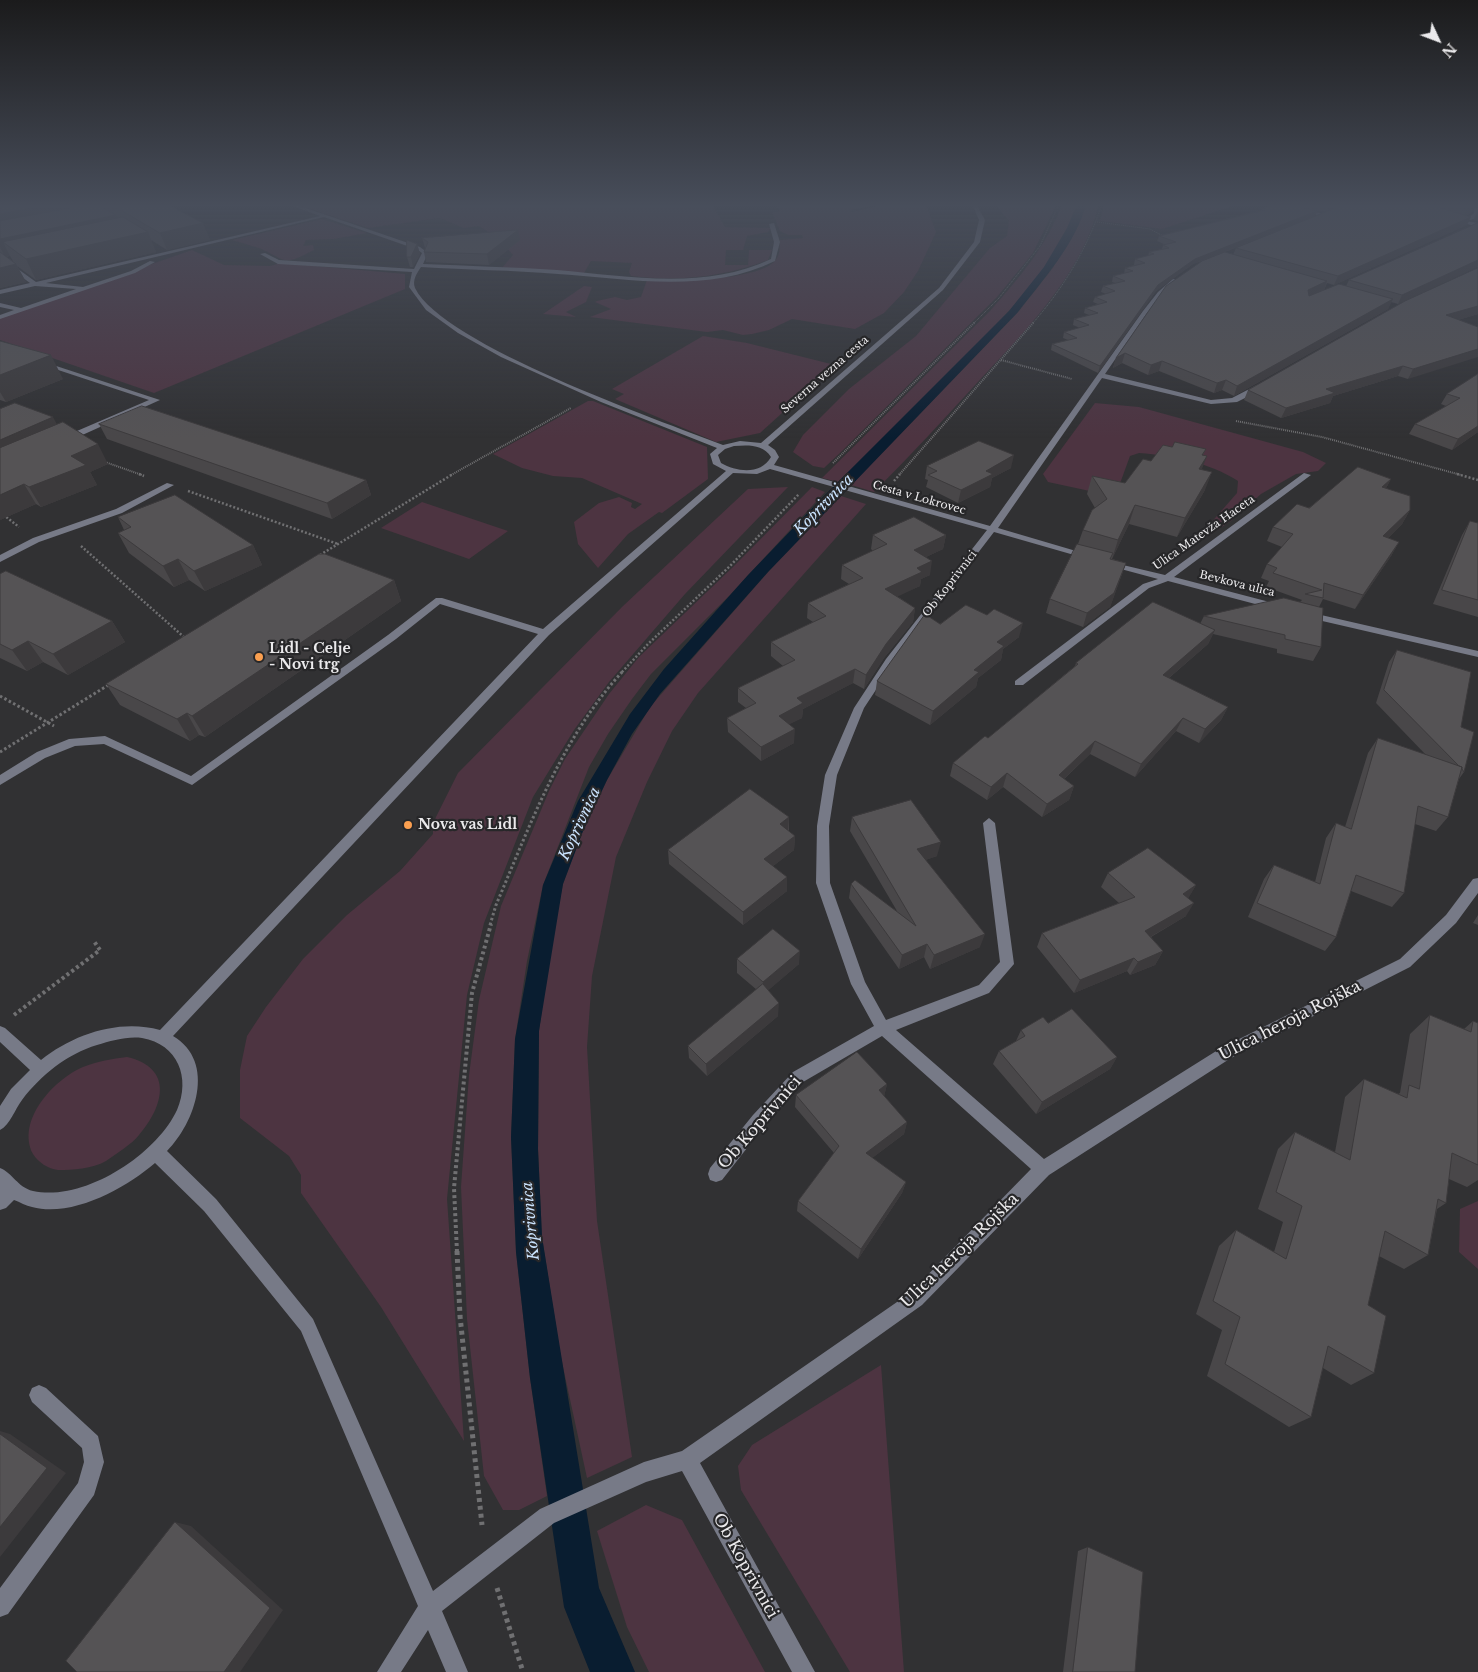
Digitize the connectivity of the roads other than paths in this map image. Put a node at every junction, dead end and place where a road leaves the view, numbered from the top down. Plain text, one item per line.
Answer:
1 (32, 282) edge
2 (44, 282) edge
3 (104, 282) edge
4 (412, 282) edge
5 (946, 282) edge
6 (1175, 282) edge
7 (35, 284) junction
8 (86, 288) junction
9 (0, 292) edge
10 (0, 305) edge
11 (22, 310) junction
12 (0, 317) edge
13 (37, 362) edge
14 (1100, 375) junction
15 (1265, 384) edge
16 (54, 444) edge
17 (762, 446) junction
18 (722, 447) junction
19 (769, 466) junction
20 (731, 471) junction
21 (1307, 475) dead end
22 (170, 485) road end
23 (991, 531) junction
24 (0, 558) edge
25 (1165, 578) junction
26 (545, 633) junction
27 (1478, 654) edge
28 (1019, 683) dead end
29 (0, 781) edge
30 (989, 823) dead end
31 (1478, 883) edge
32 (4, 1027) edge
33 (883, 1028) junction
34 (163, 1037) junction
35 (40, 1069) junction
36 (0, 1122) edge
37 (156, 1152) junction
38 (1043, 1169) junction
39 (716, 1174) dead end
40 (0, 1176) edge
41 (6, 1196) edge
42 (38, 1396) dead end
43 (687, 1460) junction
44 (0, 1606) edge
45 (430, 1607) junction
46 (388, 1672) edge
47 (457, 1672) edge
48 (804, 1672) edge

1 - 7 street
2 - 7 street
3 - 8 street
4 - 18 street
5 - 17 street, Severna vezna cesta
6 - 14 street, Ob Koprivnici
7 - 8 street
7 - 9 street
8 - 11 street
10 - 11 street
11 - 12 street
13 - 16 street
14 - 15 street
14 - 23 street, Ob Koprivnici
17 - 18 street
17 - 19 street
18 - 20 street
19 - 20 street
19 - 23 street, Cesta v Lokrovec
20 - 26 street
21 - 25 street, Ulica Matevža Haceta
22 - 24 street
23 - 25 street, Bevkova ulica
23 - 33 street, Ob Koprivnici
25 - 27 street, Bevkova ulica
25 - 28 street, Ulica Matevža Haceta
26 - 29 street
26 - 34 street
30 - 33 street, Ob Koprivnici
31 - 38 street, Ulica heroja Rojška
32 - 35 street
33 - 38 street, Ob Koprivnici
33 - 39 street, Ob Koprivnici
34 - 35 street
34 - 37 street
35 - 36 street
37 - 41 street
37 - 45 street
38 - 43 street, Ulica heroja Rojška
40 - 41 street
42 - 44 street
43 - 45 street, Ulica heroja Rojška
43 - 48 street, Ob Koprivnici
45 - 46 street, Ulica heroja Rojška
45 - 47 street

